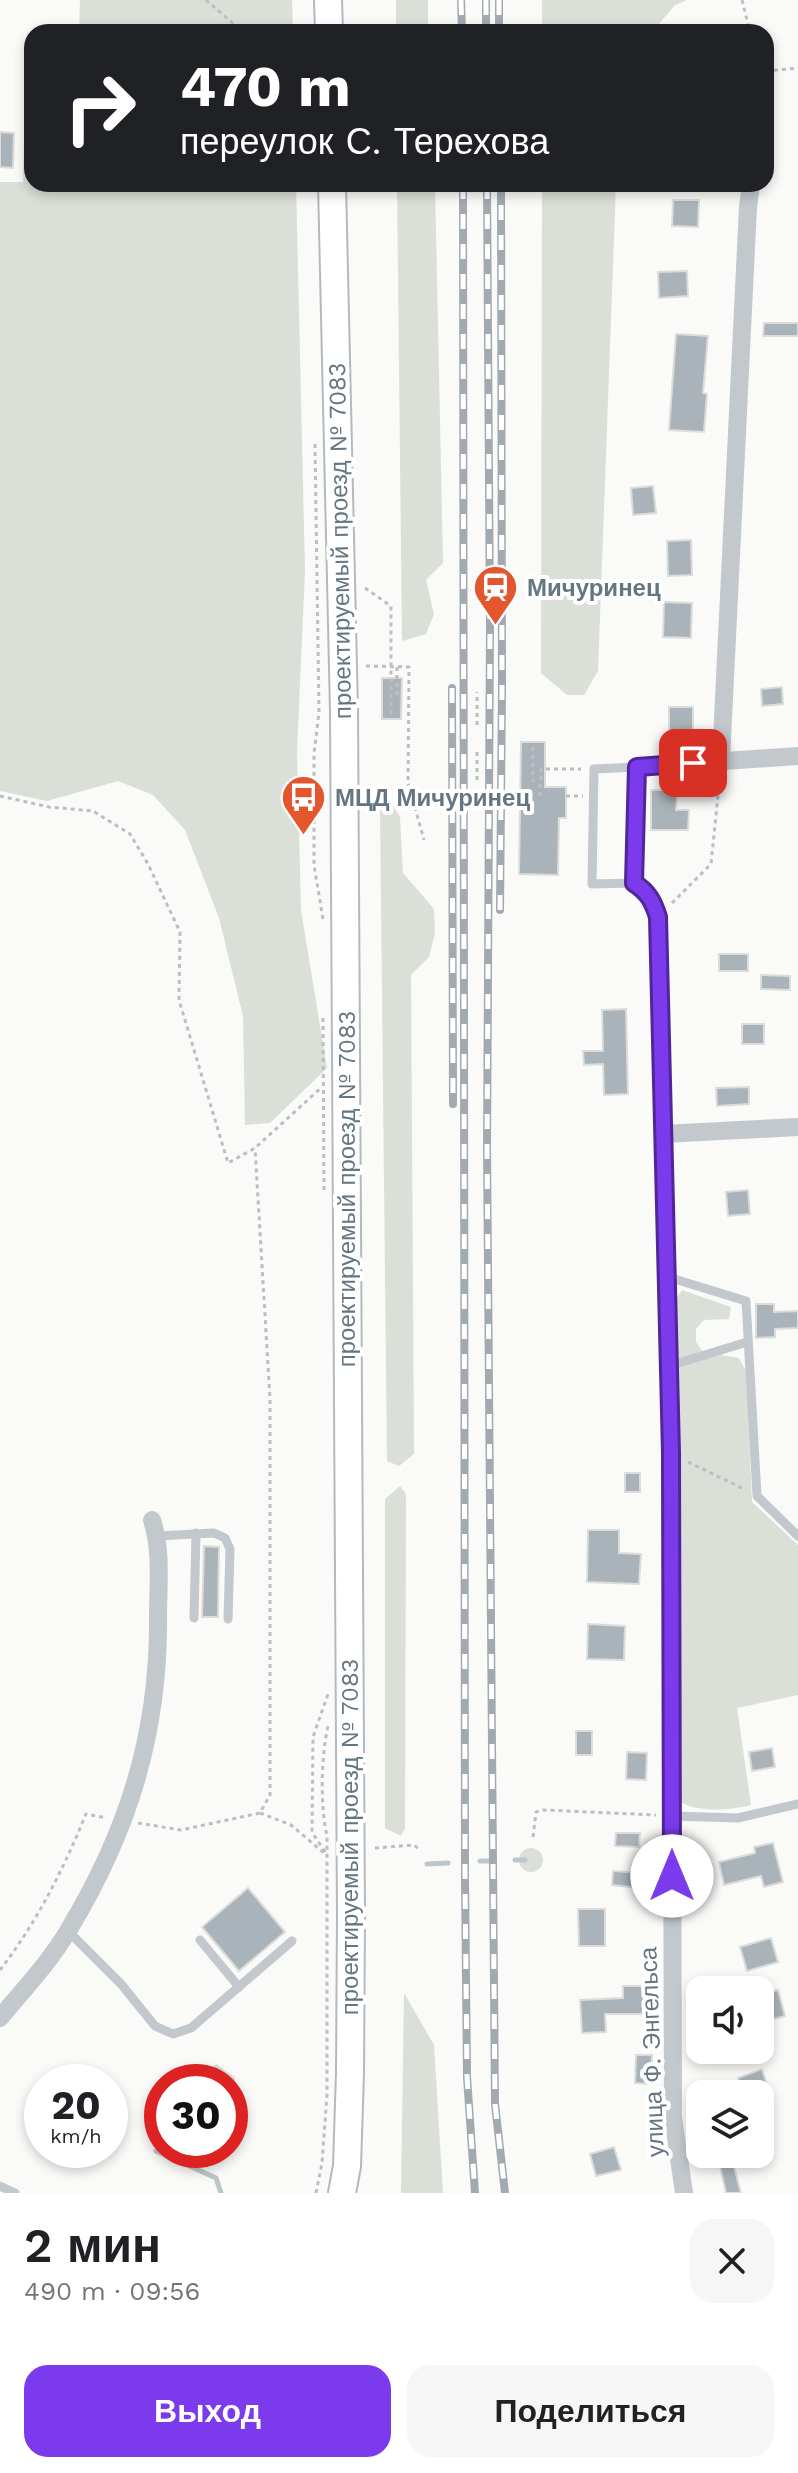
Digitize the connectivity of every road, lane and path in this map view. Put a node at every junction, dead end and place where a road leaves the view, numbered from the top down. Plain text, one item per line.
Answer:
1 (206, 0) edge
2 (328, 0) edge
3 (742, 0) edge
4 (234, 24) edge
5 (329, 24) edge
6 (748, 24) edge
7 (798, 68) edge
8 (774, 70) edge
9 (332, 192) edge
10 (751, 192) edge
11 (315, 432) dead end
12 (365, 588) dead end
13 (366, 666) dead end
14 (391, 667) junction
15 (397, 667) junction
16 (477, 692) dead end
17 (397, 696) dead end
18 (391, 715) dead end
19 (477, 725) dead end
20 (533, 747) dead end
21 (477, 748) dead end
22 (798, 756) edge
23 (721, 760) junction
24 (637, 767) junction
25 (541, 769) dead end
26 (477, 780) dead end
27 (533, 782) dead end
28 (0, 796) edge
29 (540, 796) dead end
30 (424, 840) dead end
31 (634, 883) junction
32 (658, 917) junction
33 (325, 932) dead end
34 (323, 1009) dead end
35 (322, 1087) junction
36 (798, 1127) edge
37 (663, 1134) junction
38 (255, 1148) junction
39 (324, 1198) dead end
40 (668, 1277) junction
41 (747, 1342) junction
42 (669, 1366) junction
43 (671, 1453) junction
44 (757, 1496) junction
45 (154, 1528) joint
46 (196, 1533) junction
47 (798, 1536) edge
48 (194, 1618) dead end
49 (228, 1619) dead end
50 (798, 1804) edge
51 (260, 1813) junction
52 (672, 1816) junction
53 (124, 1821) junction
54 (533, 1837) dead end
55 (375, 1848) dead end
56 (420, 1850) dead end
57 (327, 1855) junction
58 (68, 1931) junction
59 (200, 1940) dead end
60 (292, 1941) dead end
61 (0, 1970) edge
62 (239, 1987) junction
63 (0, 2018) edge
64 (0, 2186) edge
65 (15, 2193) edge
66 (316, 2193) edge
67 (342, 2193) edge
68 (684, 2193) edge

1 - 4 path
2 - 5 main road
3 - 6 path
7 - 8 path
9 - 67 main road, проектируемый проезд № 7083
10 - 23 street
11 - 33 path
12 - 14 path
13 - 14 path
14 - 15 path
14 - 18 path
15 - 17 path
15 - 30 path
16 - 19 path
20 - 27 path
21 - 26 path
22 - 23 street
23 - 24 street
23 - 32 path
24 - 31 street
24 - 31 lane
25 - 29 path
28 - 38 path
31 - 32 street
32 - 37 street, улица Ф. Энгельса
34 - 35 path
35 - 38 path
35 - 39 path
36 - 37 street
37 - 40 street, улица Ф. Энгельса
38 - 51 path
40 - 41 lane
40 - 42 street, улица Ф. Энгельса
41 - 42 lane
41 - 44 lane
42 - 43 street, улица Ф. Энгельса
43 - 44 path
43 - 52 street, улица Ф. Энгельса
44 - 47 lane
45 - 46 lane
45 - 53 street
46 - 48 lane
46 - 49 lane
50 - 52 lane
51 - 53 path
51 - 57 path
52 - 54 path
52 - 68 street, улица Ф. Энгельса
53 - 58 street
53 - 61 path
55 - 56 path
57 - 57 path
57 - 66 path
58 - 62 lane
58 - 63 street
59 - 62 lane
60 - 62 lane
64 - 65 lane

